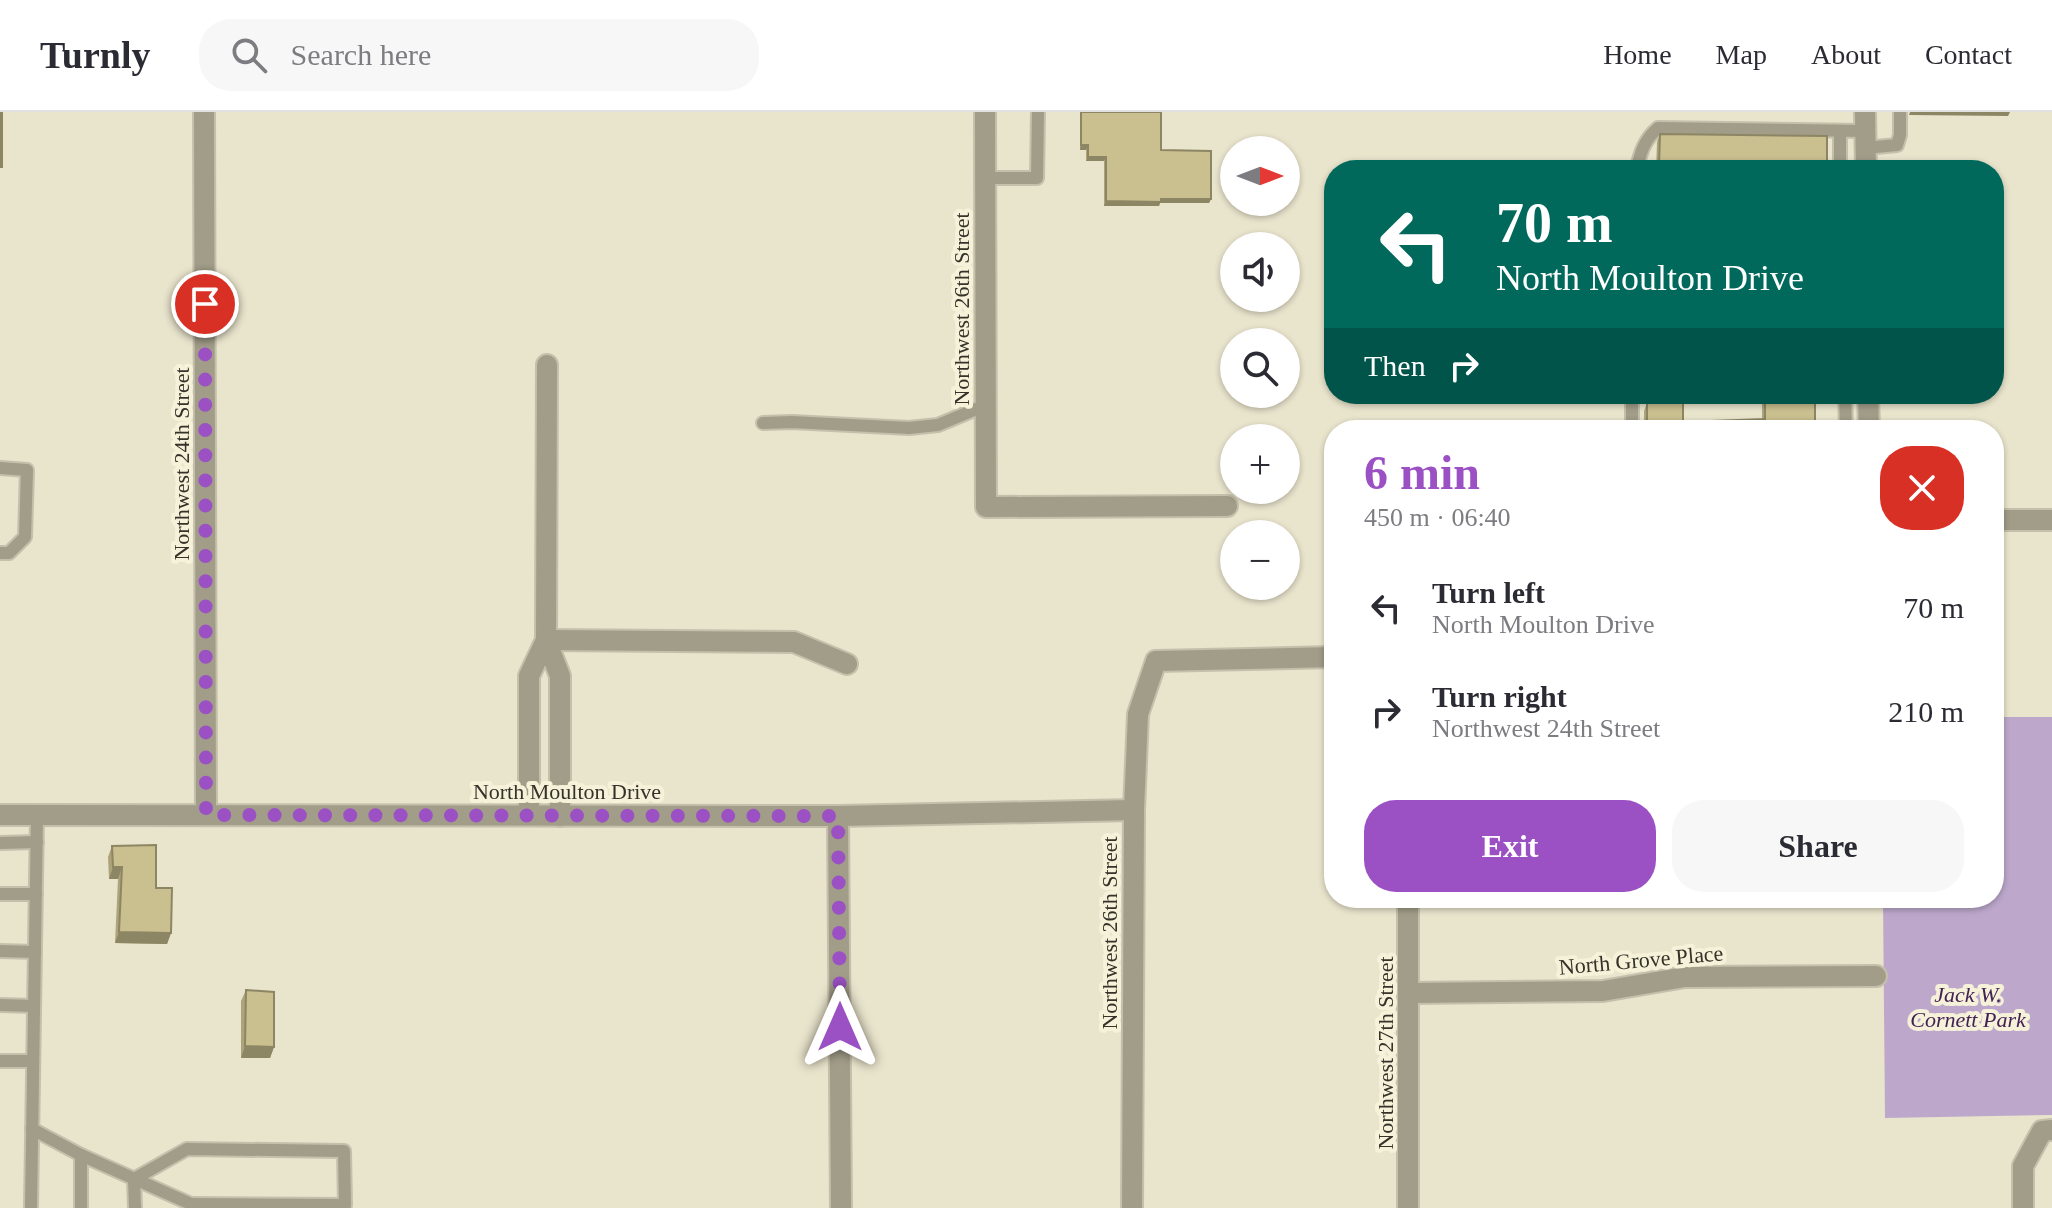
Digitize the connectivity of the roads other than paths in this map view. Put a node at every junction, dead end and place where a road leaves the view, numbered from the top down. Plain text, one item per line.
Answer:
1 (204, 112) edge
2 (985, 112) edge
3 (1038, 112) edge
4 (1900, 112) edge
5 (1865, 130) edge
6 (1840, 131) junction
7 (1639, 160) edge
8 (1840, 160) edge
9 (1866, 160) edge
10 (985, 178) junction
11 (547, 365) dead end
12 (986, 405) junction
13 (763, 423) dead end
14 (0, 468) edge
15 (1227, 506) dead end
16 (2004, 520) edge
17 (2052, 520) edge
18 (0, 553) edge
19 (546, 640) junction
20 (1324, 657) edge
21 (847, 664) dead end
22 (529, 723) junction
23 (559, 723) junction
24 (1134, 810) junction
25 (0, 815) edge
26 (37, 815) junction
27 (206, 815) junction
28 (529, 815) junction
29 (560, 816) junction
30 (838, 816) junction
31 (37, 842) junction
32 (0, 843) edge
33 (0, 894) edge
34 (36, 894) junction
35 (1408, 908) edge
36 (0, 951) edge
37 (35, 952) junction
38 (1876, 976) dead end
39 (1409, 993) junction
40 (0, 1005) edge
41 (34, 1006) junction
42 (0, 1061) edge
43 (33, 1061) junction
44 (32, 1129) junction
45 (2047, 1130) edge
46 (81, 1155) junction
47 (134, 1179) junction
48 (191, 1206) edge
49 (31, 1208) edge
50 (81, 1208) edge
51 (135, 1208) edge
52 (841, 1208) edge
53 (1132, 1208) edge
54 (1408, 1208) edge
55 (2023, 1208) edge

1 - 27 street, Northwest 24th Street
2 - 10 street, Northwest 26th Street
3 - 10 lane
4 - 5 lane
5 - 6 lane
5 - 9 street
6 - 7 lane
6 - 8 lane
10 - 12 street, Northwest 26th Street
11 - 19 street
12 - 13 lane
12 - 15 street, Northwest 26th Street
14 - 18 lane
16 - 17 street
19 - 21 street
19 - 22 street
19 - 23 street
20 - 24 street, Northwest 26th Street
22 - 23 street
22 - 28 street
23 - 29 street
24 - 30 street, North Moulton Drive
24 - 53 street, Northwest 26th Street
25 - 26 street, North Moulton Drive
26 - 27 street, North Moulton Drive
26 - 31 lane
27 - 28 street, North Moulton Drive
28 - 29 street, North Moulton Drive
29 - 30 street, North Moulton Drive
30 - 52 street
31 - 32 lane
31 - 34 lane
33 - 34 lane
34 - 37 lane
35 - 39 street, Northwest 27th Street
36 - 37 lane
37 - 41 lane
38 - 39 street, North Grove Place
39 - 54 street, Northwest 27th Street
40 - 41 lane
41 - 43 lane
42 - 43 lane
43 - 44 lane
44 - 46 lane
44 - 49 lane
45 - 55 street
46 - 47 lane
46 - 50 lane
47 - 48 lane
47 - 48 lane
47 - 51 lane

